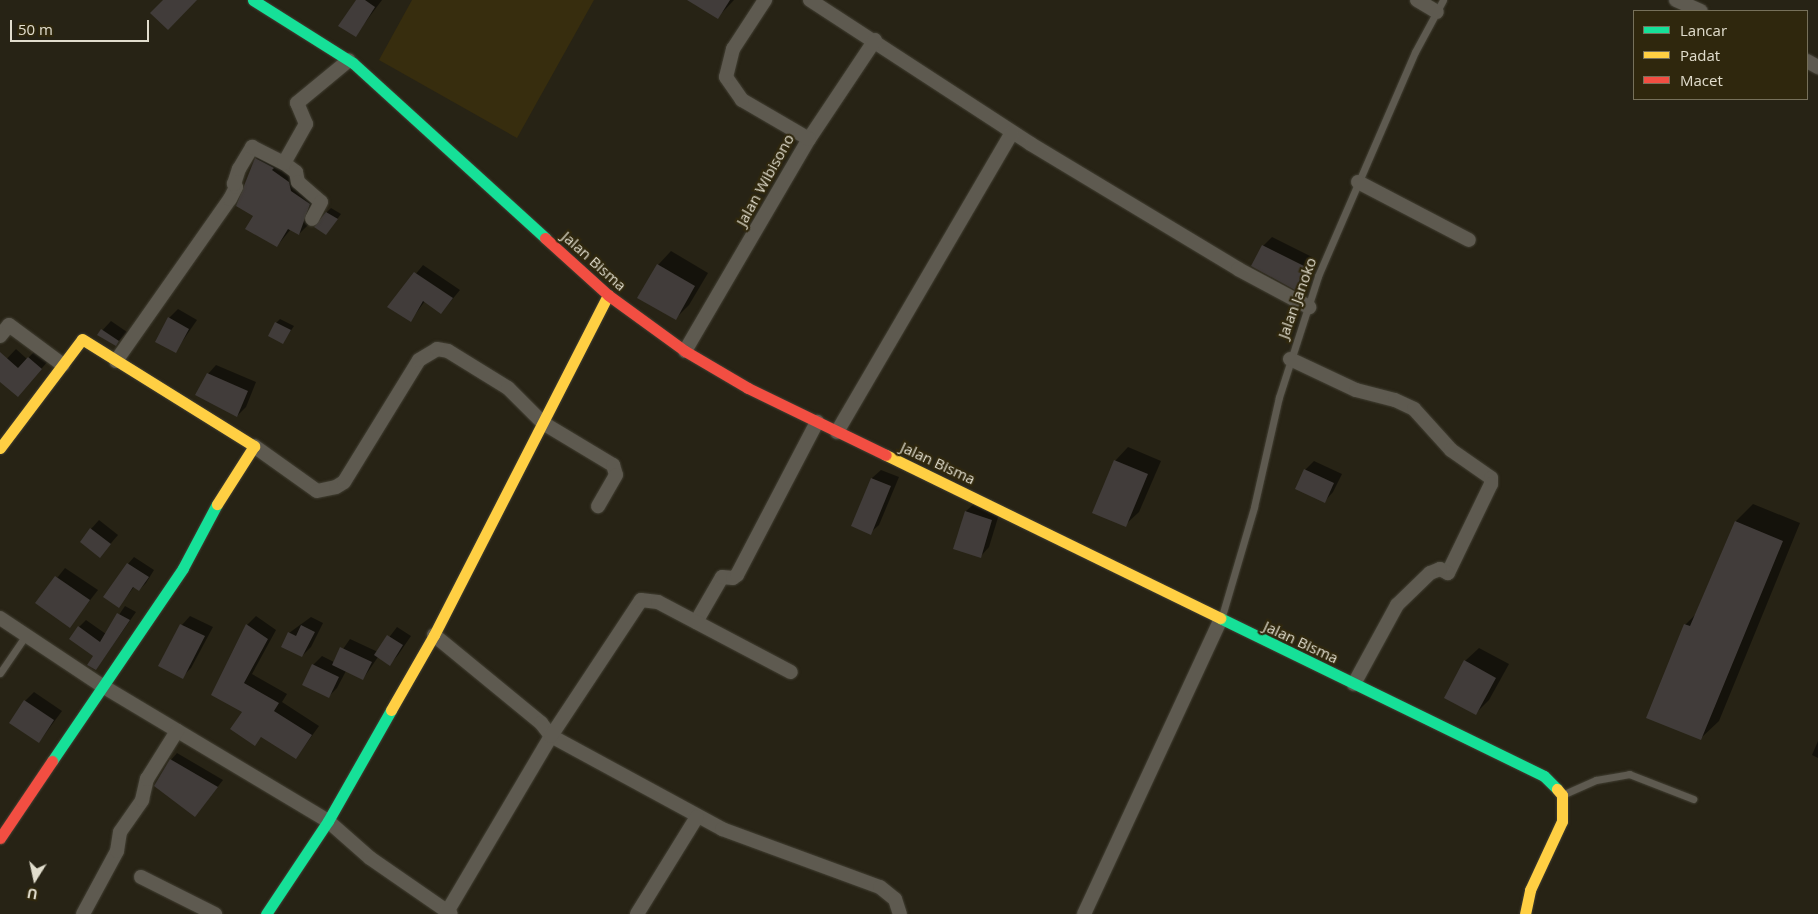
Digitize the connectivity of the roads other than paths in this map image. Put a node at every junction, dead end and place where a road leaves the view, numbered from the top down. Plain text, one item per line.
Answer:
1 (253, 0) edge
2 (764, 0) edge
3 (810, 0) edge
4 (1417, 0) edge
5 (1676, 0) edge
6 (1440, 6) edge
7 (1699, 10) edge
8 (875, 40) junction
9 (349, 60) junction
10 (1012, 132) junction
11 (809, 139) junction
12 (284, 163) junction
13 (1358, 182) junction
14 (312, 219) dead end
15 (1469, 240) dead end
16 (608, 295) junction
17 (1308, 307) junction
18 (0, 336) edge
19 (685, 351) junction
20 (1290, 359) junction
21 (116, 361) junction
22 (62, 365) junction
23 (817, 422) junction
24 (543, 423) junction
25 (837, 432) junction
26 (254, 446) junction
27 (0, 448) edge
28 (598, 506) dead end
29 (0, 618) edge
30 (1220, 621) junction
31 (696, 622) junction
32 (26, 635) junction
33 (434, 635) junction
34 (790, 672) dead end
35 (0, 673) edge
36 (1354, 684) junction
37 (101, 685) junction
38 (177, 731) junction
39 (551, 736) junction
40 (1562, 795) junction
41 (1693, 799) dead end
42 (697, 817) junction
43 (328, 821) junction
44 (0, 838) edge
45 (141, 877) dead end
46 (449, 913) edge
47 (83, 914) edge
48 (215, 914) edge
49 (266, 914) edge
50 (637, 914) edge
51 (900, 914) edge
52 (1084, 914) edge
53 (1525, 914) edge

1 - 9 street, Jalan Bisma
2 - 11 street, Jalan Wibisono
3 - 8 street
4 - 6 street
5 - 7 street
6 - 13 lane, Jalan Janoko
8 - 10 street
8 - 11 street
9 - 12 street
9 - 16 street, Jalan Bisma
10 - 17 street
10 - 25 street
11 - 19 street, Jalan Wibisono
12 - 14 street
12 - 21 street
13 - 15 street
13 - 17 lane, Jalan Janoko
16 - 19 street, Jalan Bisma
16 - 24 street
17 - 20 lane, Jalan Janoko
18 - 22 street
19 - 23 street, Jalan Bisma
20 - 30 lane, Jalan Janoko
20 - 36 street
21 - 22 street
21 - 26 street
22 - 27 street
23 - 25 street, Jalan Bisma
23 - 31 street
24 - 26 street
24 - 28 street
24 - 33 street
25 - 30 street, Jalan Bisma
26 - 37 street
29 - 32 street
30 - 36 street, Jalan Bisma
30 - 52 street
31 - 34 street
31 - 39 street
32 - 35 lane
32 - 37 street
33 - 39 street
33 - 43 street
36 - 40 street, Jalan Bisma
37 - 38 street
37 - 44 street
38 - 43 street
38 - 47 street
39 - 42 street
39 - 46 street
40 - 41 lane
40 - 53 street
42 - 50 street
42 - 51 street
43 - 46 street
43 - 49 street
45 - 48 street

